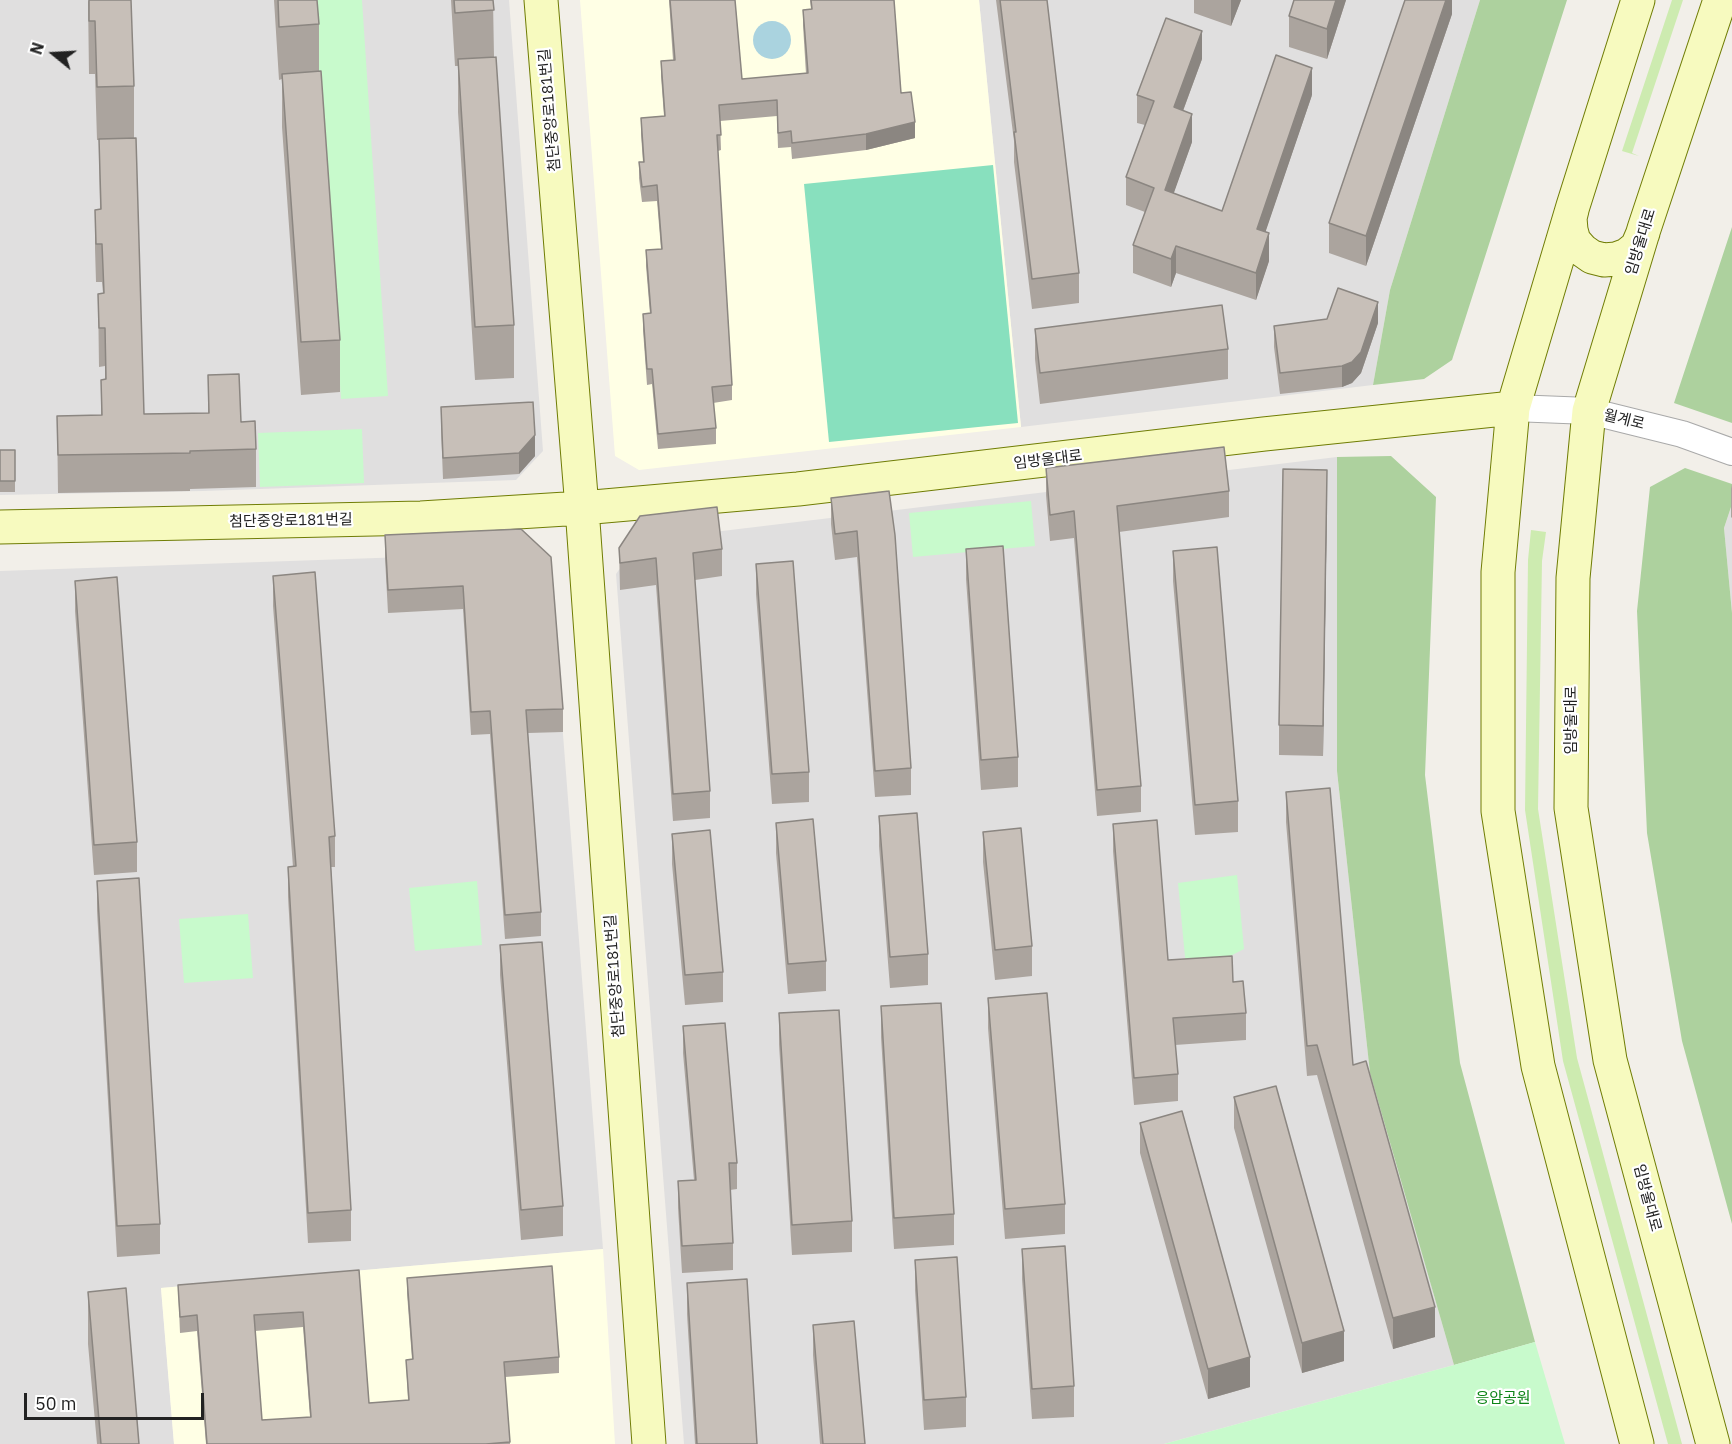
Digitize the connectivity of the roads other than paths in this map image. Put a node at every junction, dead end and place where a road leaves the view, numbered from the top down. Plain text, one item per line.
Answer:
1 (541, 0) edge
2 (1638, 0) edge
3 (1720, 0) edge
4 (1573, 206) junction
5 (1644, 229) junction
6 (1513, 408) junction
7 (1589, 411) junction
8 (1732, 452) edge
9 (582, 508) junction
10 (0, 527) edge
11 (649, 1444) edge
12 (1637, 1444) edge
13 (1713, 1444) edge

1 - 9 main road, 첨단중앙로181번길
2 - 4 main road
3 - 5 main road, 임방울대로
4 - 5 main road
4 - 6 main road
5 - 7 main road, 임방울대로
6 - 7 street, 월계로
6 - 9 main road, 임방울대로
6 - 12 main road
7 - 8 street, 월계로
7 - 13 main road, 임방울대로
9 - 10 main road, 첨단중앙로181번길
9 - 11 main road, 첨단중앙로181번길

